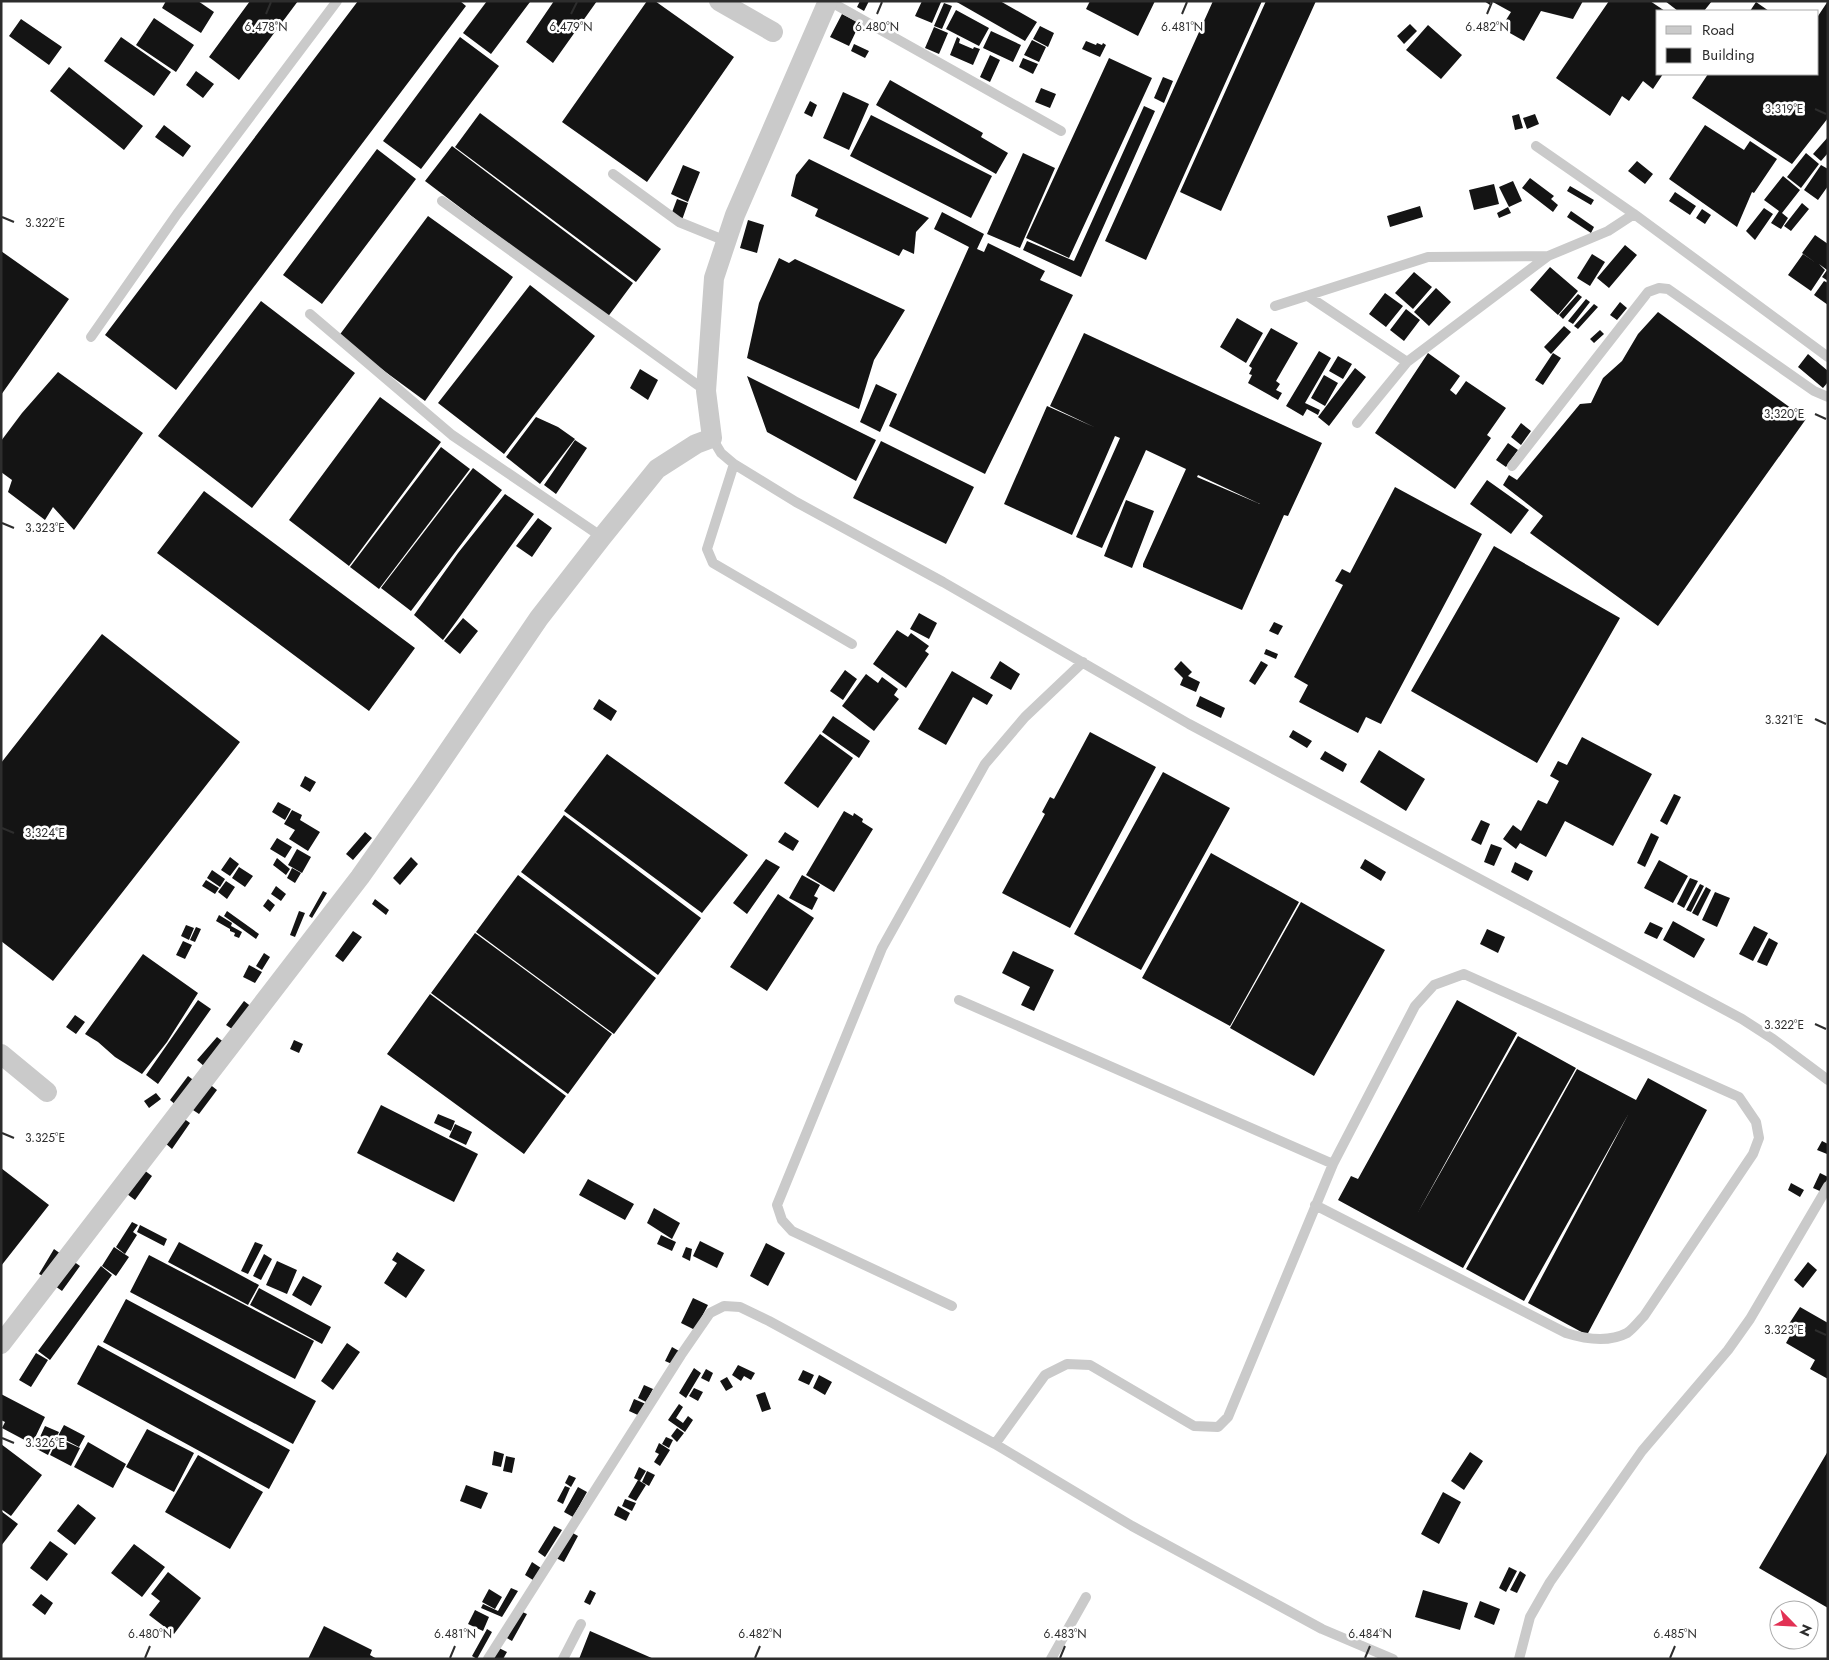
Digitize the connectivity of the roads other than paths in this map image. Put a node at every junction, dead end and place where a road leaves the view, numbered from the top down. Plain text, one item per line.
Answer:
1 (337, 1) edge
2 (719, 1) edge
3 (829, 1) edge
4 (773, 32) dead end
5 (1061, 131) dead end
6 (1536, 146) dead end
7 (614, 174) dead end
8 (442, 201) dead end
9 (1634, 214) junction
10 (726, 241) junction
11 (1548, 256) junction
12 (1308, 296) junction
13 (1275, 306) dead end
14 (310, 314) dead end
15 (91, 337) dead end
16 (1828, 357) edge
17 (1407, 362) junction
18 (706, 392) junction
19 (1828, 397) edge
20 (1357, 423) dead end
21 (712, 438) junction
22 (734, 464) junction
23 (1512, 466) dead end
24 (602, 537) junction
25 (852, 644) dead end
26 (1082, 662) junction
27 (958, 1000) dead end
28 (1, 1054) edge
29 (1828, 1080) edge
30 (47, 1092) dead end
31 (1333, 1164) junction
32 (1828, 1186) edge
33 (1315, 1205) junction
34 (952, 1306) dead end
35 (1, 1344) edge
36 (995, 1444) junction
37 (1086, 1597) dead end
38 (581, 1624) dead end
39 (488, 1659) edge
40 (563, 1659) edge
41 (1051, 1659) edge
42 (1393, 1659) edge
43 (1519, 1659) edge

1 - 15 lane
2 - 4 street
3 - 5 lane
3 - 10 street
6 - 9 lane
7 - 10 lane
8 - 18 lane
9 - 11 lane
9 - 16 lane
10 - 18 street
11 - 12 lane
11 - 17 lane
12 - 13 lane
12 - 17 lane
14 - 24 lane
17 - 20 lane
18 - 21 street
19 - 23 lane
21 - 22 lane
21 - 24 street
22 - 25 lane
22 - 26 lane
24 - 35 street
26 - 29 lane
26 - 34 lane
27 - 31 lane
28 - 30 street
31 - 33 lane
31 - 33 lane
32 - 43 lane
33 - 36 lane
36 - 39 lane
36 - 42 lane
37 - 41 lane
38 - 40 lane

